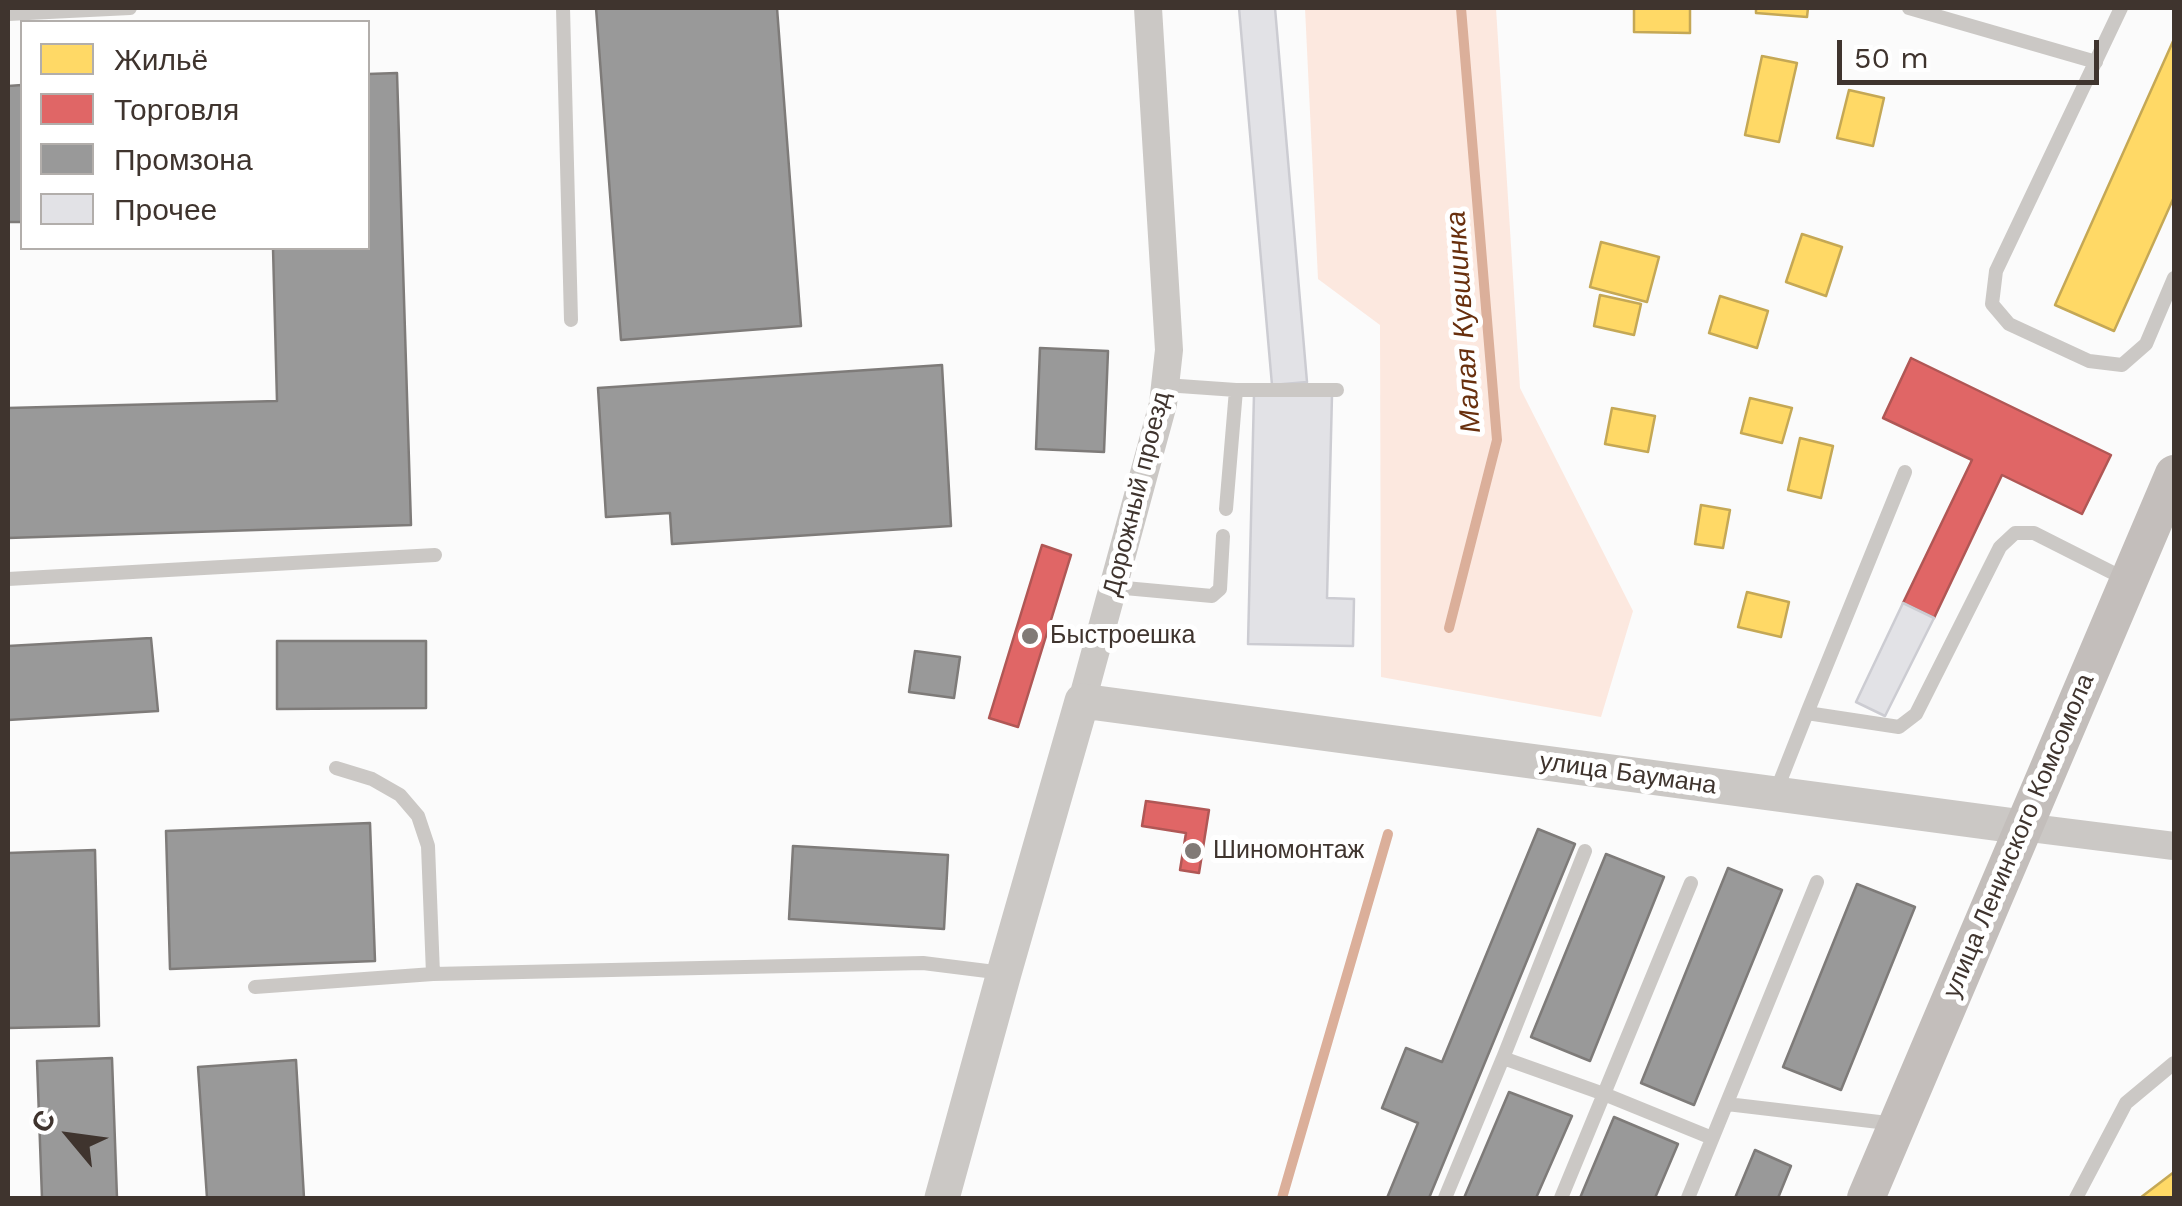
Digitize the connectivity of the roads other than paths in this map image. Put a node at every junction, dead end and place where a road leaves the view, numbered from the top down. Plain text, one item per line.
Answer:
1 (130, 8) edge
2 (563, 8) edge
3 (1148, 8) edge
4 (1909, 8) edge
5 (2121, 8) edge
6 (8, 14) edge
7 (2096, 62) junction
8 (2174, 278) edge
9 (572, 320) dead end
10 (1165, 385) junction
11 (1236, 390) junction
12 (1337, 390) dead end
13 (1905, 472) dead end
14 (2174, 474) edge
15 (1226, 509) dead end
16 (1223, 536) dead end
17 (436, 554) dead end
18 (8, 579) edge
19 (2128, 580) junction
20 (1114, 587) junction
21 (1082, 701) junction
22 (1807, 713) junction
23 (336, 768) dead end
24 (1776, 794) junction
25 (2023, 826) junction
26 (2174, 846) edge
27 (1585, 850) dead end
28 (1818, 882) dead end
29 (1691, 884) dead end
30 (1004, 973) junction
31 (434, 974) junction
32 (255, 986) dead end
33 (1503, 1058) junction
34 (2174, 1064) edge
35 (1604, 1094) junction
36 (1727, 1104) junction
37 (1896, 1124) junction
38 (1712, 1138) junction
39 (942, 1198) edge
40 (1445, 1198) edge
41 (1560, 1198) edge
42 (1688, 1198) edge
43 (1866, 1198) edge
44 (2076, 1198) edge

1 - 6 lane
2 - 9 lane
3 - 10 street, Дорожный проезд
4 - 7 lane
5 - 7 lane
7 - 8 lane
10 - 11 lane
10 - 20 street, Дорожный проезд
11 - 12 lane
11 - 15 lane
13 - 22 lane
14 - 19 main road, улица Ленинского Комсомола
16 - 20 lane
17 - 18 lane
19 - 22 lane
19 - 25 main road, улица Ленинского Комсомола
20 - 21 street, Дорожный проезд
21 - 24 street, улица Баумана
21 - 30 street, Дорожный проезд
22 - 24 lane
23 - 31 lane
24 - 25 street, улица Баумана
25 - 26 street, улица Баумана
25 - 37 main road, улица Ленинского Комсомола
27 - 33 lane
28 - 36 lane
29 - 35 lane
30 - 31 lane
30 - 39 street, Дорожный проезд
31 - 32 lane
33 - 35 lane
33 - 40 lane
34 - 44 lane
35 - 38 lane
35 - 41 lane
36 - 37 lane
36 - 38 lane
37 - 43 main road, улица Ленинского Комсомола
38 - 42 lane

